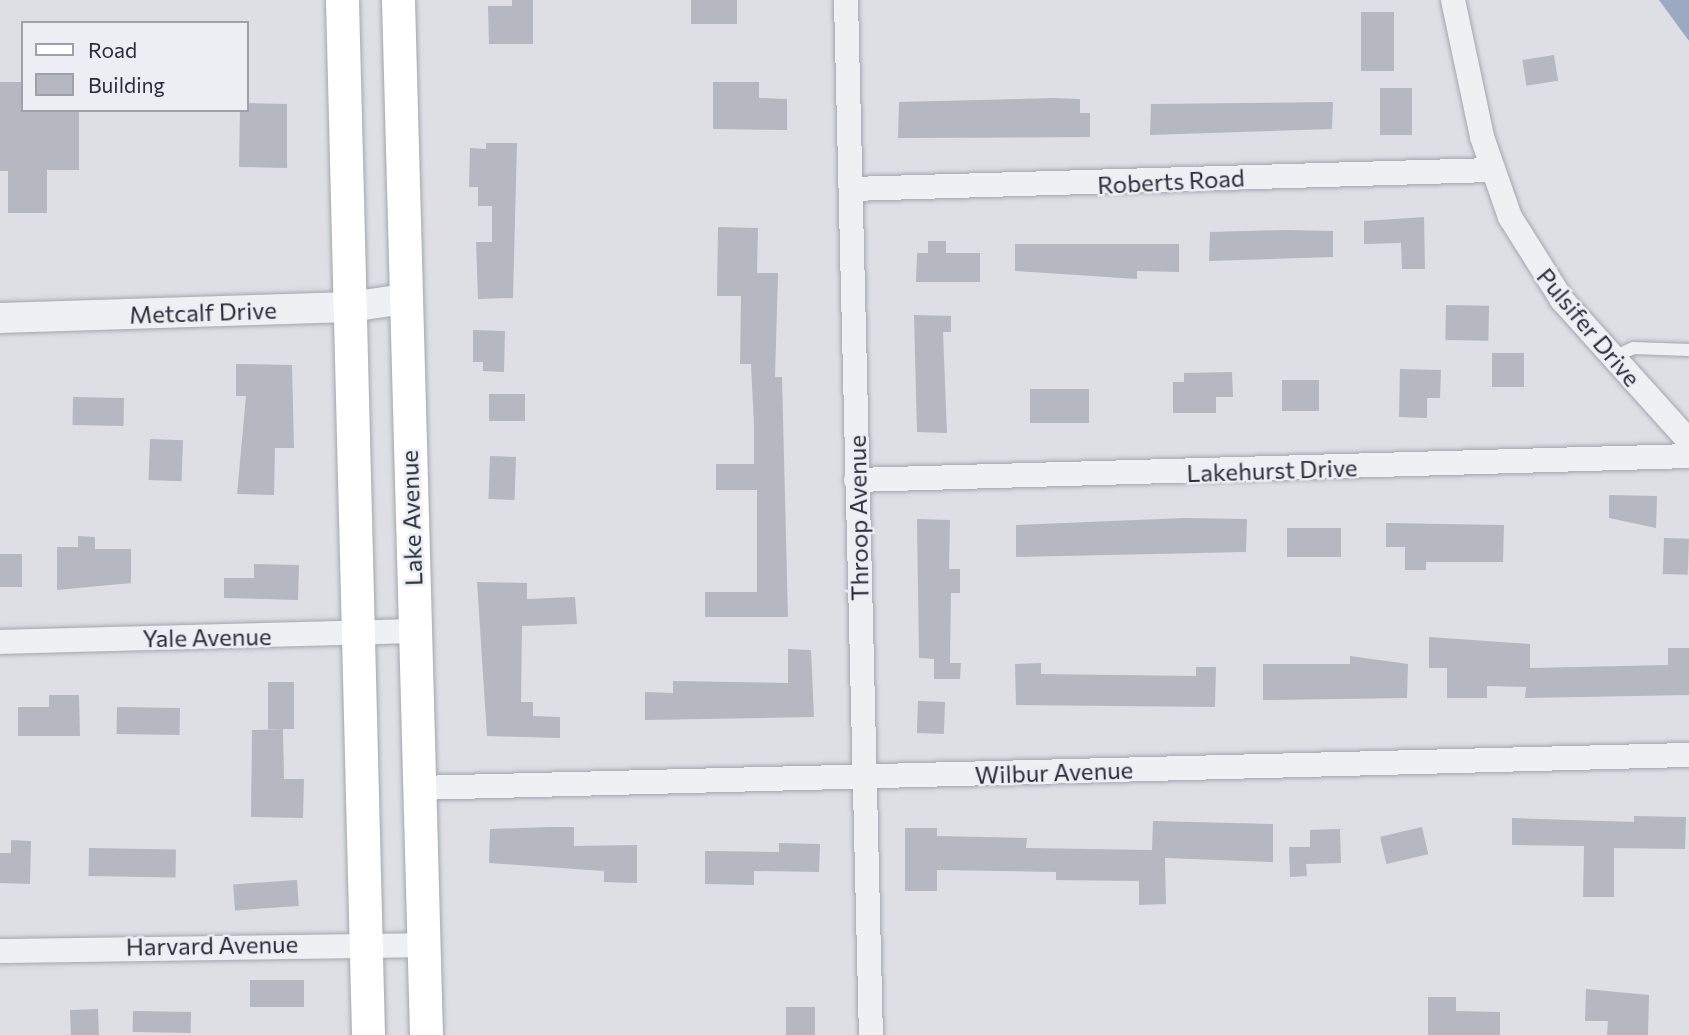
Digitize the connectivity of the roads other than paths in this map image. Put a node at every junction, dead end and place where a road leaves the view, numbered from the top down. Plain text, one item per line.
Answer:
1 (342, 0) edge
2 (398, 0) edge
3 (846, 0) edge
4 (1453, 0) edge
5 (1491, 170) junction
6 (851, 189) junction
7 (405, 299) junction
8 (350, 307) junction
9 (0, 318) edge
10 (1689, 350) edge
11 (1612, 358) junction
12 (1689, 441) edge
13 (1689, 456) edge
14 (856, 480) junction
15 (414, 631) junction
16 (359, 633) junction
17 (0, 642) edge
18 (1689, 755) edge
19 (866, 777) junction
20 (418, 788) junction
21 (366, 944) junction
22 (423, 945) junction
23 (0, 951) edge
24 (368, 1035) edge
25 (426, 1035) edge
26 (872, 1035) edge

1 - 8 main road
2 - 7 main road, Lake Avenue
3 - 6 street, Throop Avenue
4 - 5 street, Pulsifer Drive
5 - 6 street, Roberts Road
5 - 11 street, Pulsifer Drive
6 - 14 street, Throop Avenue
7 - 8 street, Metcalf Drive
7 - 15 main road, Lake Avenue
8 - 9 street, Metcalf Drive
8 - 16 main road
10 - 11 lane
11 - 12 street, Pulsifer Drive
13 - 14 street, Lakehurst Drive
14 - 19 street, Throop Avenue
15 - 16 street, Yale Avenue
15 - 20 main road, Lake Avenue
16 - 17 street, Yale Avenue
16 - 21 main road
18 - 19 street, Wilbur Avenue
19 - 20 street, Wilbur Avenue
19 - 26 street, Throop Avenue
20 - 22 main road, Lake Avenue
21 - 22 street, Harvard Avenue
21 - 23 street, Harvard Avenue
21 - 24 main road
22 - 25 main road, Lake Avenue

